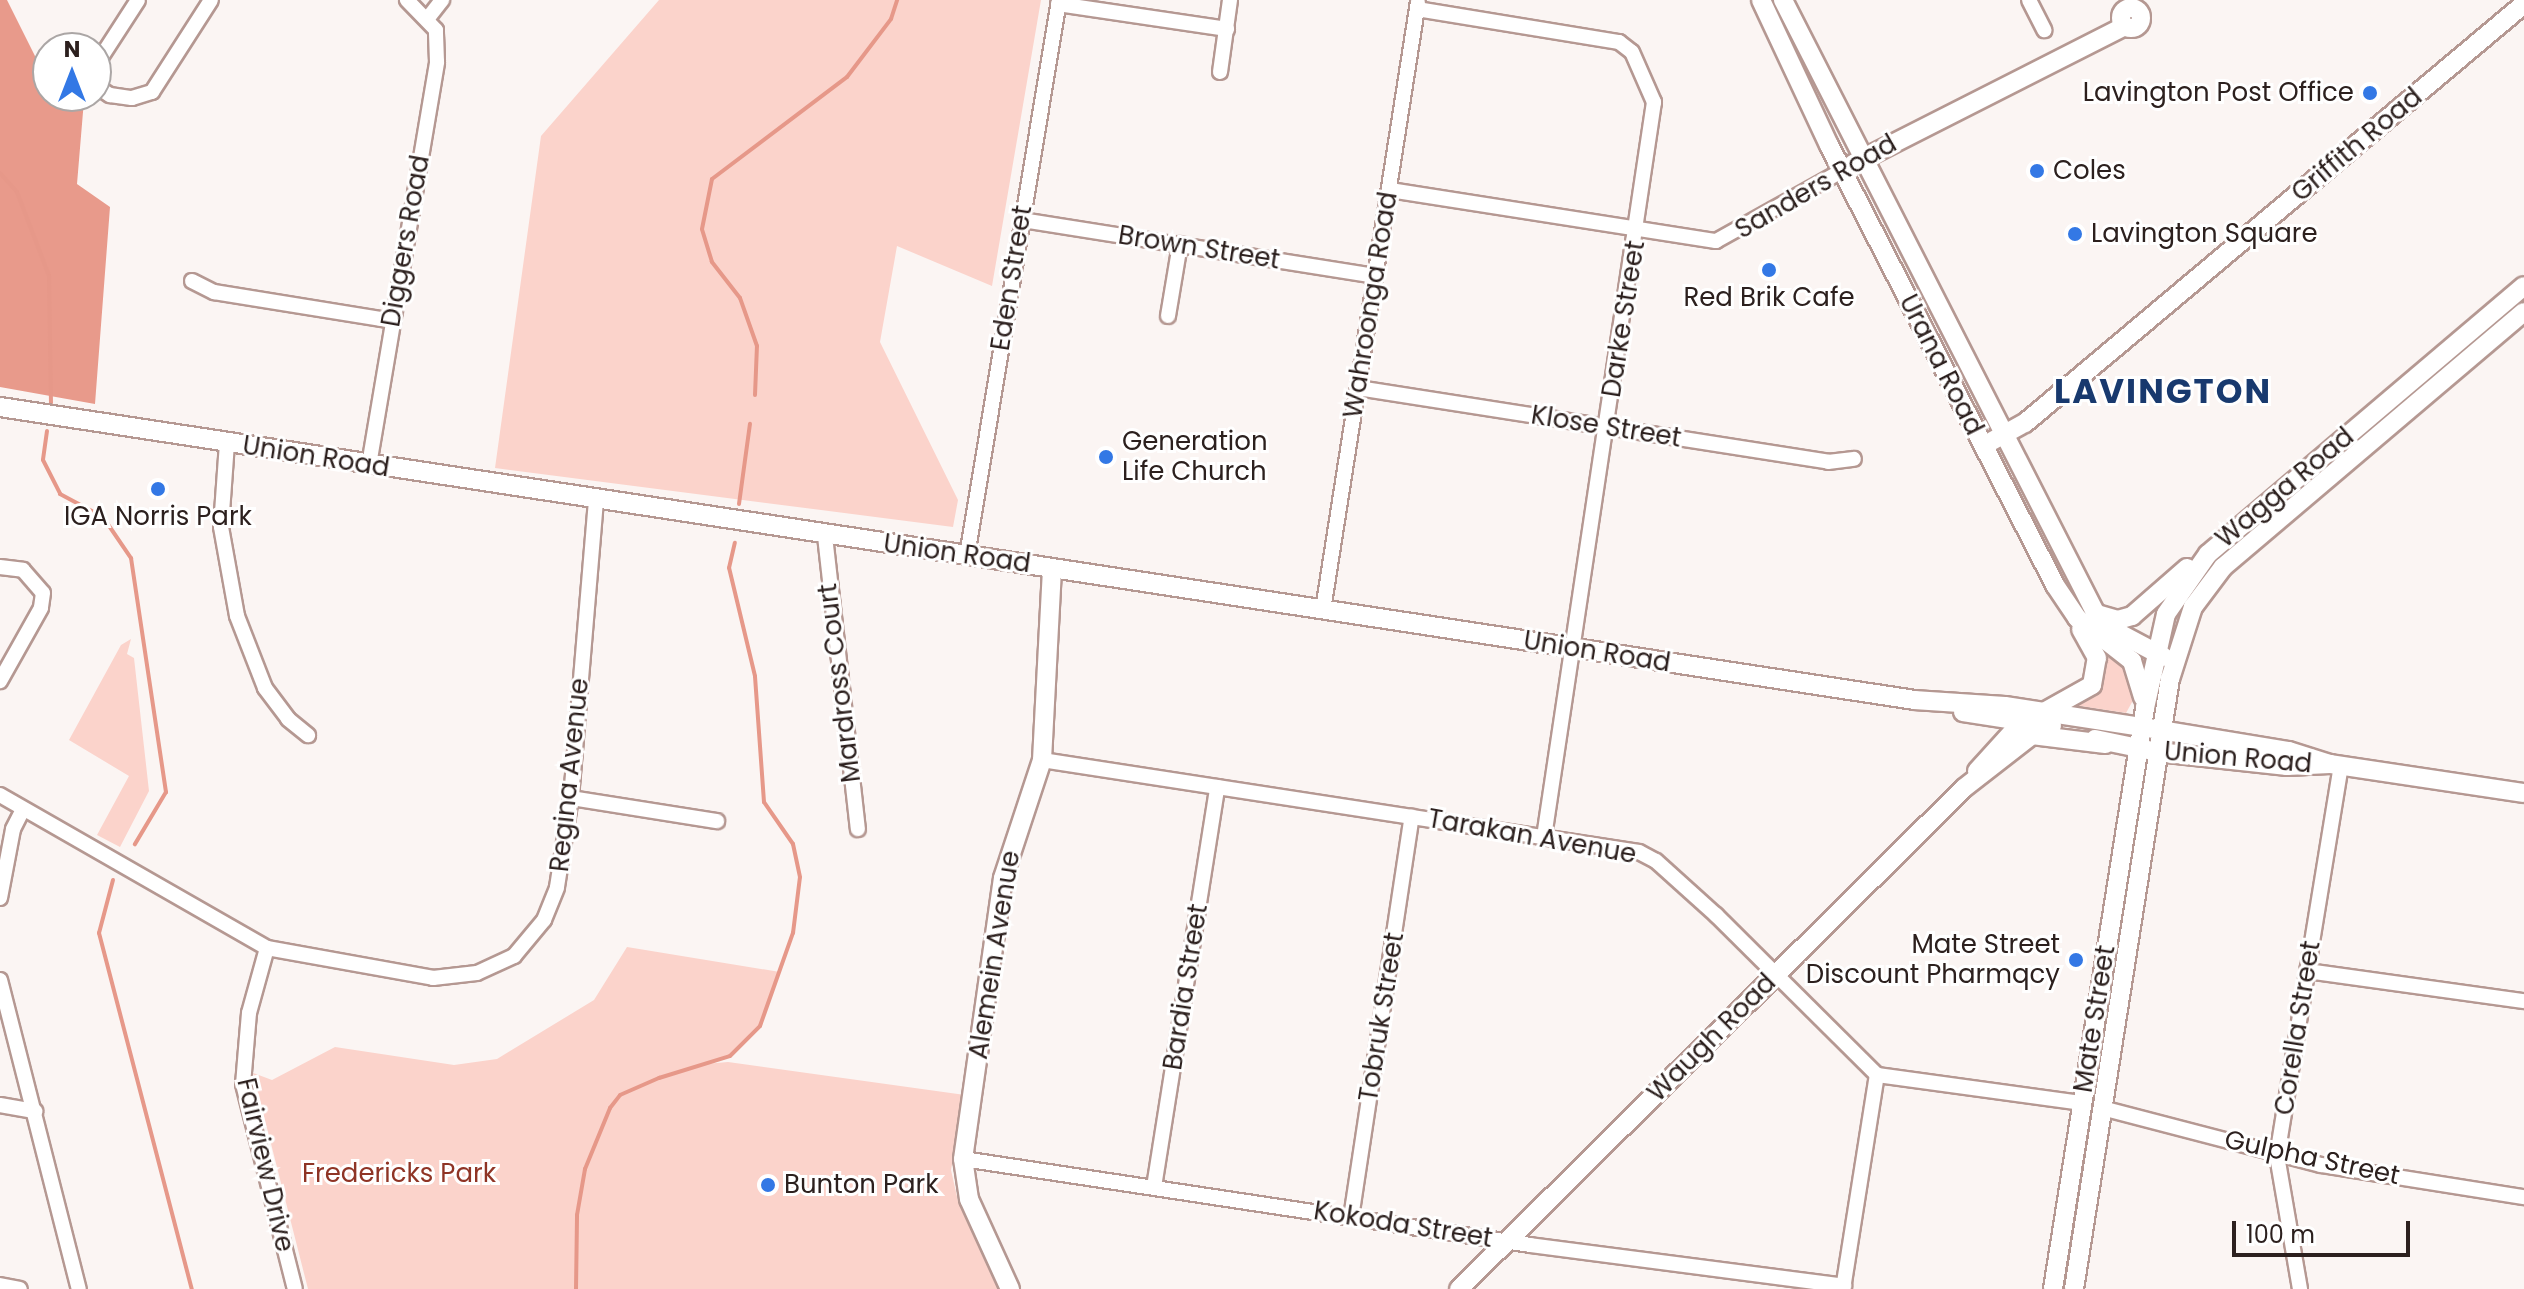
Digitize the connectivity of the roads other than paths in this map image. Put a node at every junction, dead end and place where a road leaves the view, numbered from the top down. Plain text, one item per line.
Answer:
1 (138, 0) edge
2 (211, 0) edge
3 (442, 0) edge
4 (1230, 0) edge
5 (1761, 0) edge
6 (1783, 0) edge
7 (2029, 0) edge
8 (1059, 2) edge
9 (412, 3) edge
10 (1418, 4) edge
11 (2135, 4) edge
12 (2524, 4) edge
13 (428, 18) junction
14 (1227, 29) junction
15 (2044, 30) dead end
16 (112, 40) edge
17 (1220, 72) dead end
18 (112, 91) edge
19 (1862, 159) junction
20 (1842, 171) junction
21 (1390, 190) junction
22 (1022, 220) junction
23 (1638, 228) junction
24 (1180, 244) junction
25 (1376, 276) junction
26 (192, 281) dead end
27 (2524, 286) edge
28 (2524, 312) edge
29 (1168, 316) dead end
30 (393, 321) junction
31 (2480, 321) junction
32 (2494, 338) junction
33 (1358, 388) junction
34 (2394, 396) junction
35 (0, 407) edge
36 (2399, 417) junction
37 (1607, 427) junction
38 (2003, 435) junction
39 (227, 443) junction
40 (1982, 445) junction
41 (1854, 459) dead end
42 (369, 465) junction
43 (2279, 491) junction
44 (596, 501) junction
45 (2292, 508) junction
46 (825, 536) junction
47 (2208, 554) junction
48 (967, 556) junction
49 (0, 567) edge
50 (1052, 568) junction
51 (2091, 604) junction
52 (2068, 606) junction
53 (1323, 610) junction
54 (1572, 648) junction
55 (2156, 650) junction
56 (2170, 679) junction
57 (0, 681) edge
58 (1914, 700) junction
59 (2044, 712) junction
60 (1988, 717) junction
61 (2143, 717) junction
62 (2024, 722) junction
63 (2162, 730) junction
64 (308, 735) dead end
65 (2105, 744) junction
66 (2138, 749) junction
67 (2158, 752) junction
68 (1986, 758) junction
69 (1042, 760) junction
70 (2335, 765) junction
71 (1217, 787) junction
72 (1964, 788) junction
73 (2524, 793) edge
74 (0, 795) edge
75 (571, 798) junction
76 (23, 809) junction
77 (1412, 817) junction
78 (717, 821) dead end
79 (858, 829) dead end
80 (1544, 837) junction
81 (0, 898) edge
82 (267, 948) junction
83 (2307, 971) junction
84 (1775, 975) junction
85 (0, 980) edge
86 (2524, 1001) edge
87 (1877, 1075) junction
88 (2081, 1103) junction
89 (0, 1105) edge
90 (2102, 1108) junction
91 (35, 1111) junction
92 (2277, 1156) junction
93 (963, 1159) junction
94 (1154, 1187) junction
95 (2524, 1197) edge
96 (1351, 1218) junction
97 (1508, 1241) junction
98 (0, 1285) edge
99 (1844, 1287) edge
100 (20, 1289) edge
101 (79, 1289) edge
102 (295, 1289) edge
103 (1010, 1289) edge
104 (1459, 1289) edge
105 (2053, 1289) edge
106 (2074, 1289) edge
107 (2300, 1289) edge

1 - 16 street
2 - 18 street
3 - 13 street
4 - 14 street
5 - 20 main road, Urana Road
6 - 19 main road, Urana Road
7 - 15 street
8 - 14 street
8 - 22 street, Eden Street
9 - 13 street
10 - 21 street, Wahroonga Road
10 - 23 street, Darke Street
11 - 19 main road, Sanders Road
12 - 38 main road, Griffith Road
13 - 30 street, Diggers Road
14 - 17 street
19 - 20 main road, Sanders Road
19 - 38 main road, Urana Road
20 - 23 street, Sanders Road
20 - 40 main road, Urana Road
21 - 23 street, Sanders Road
21 - 25 street, Wahroonga Road
22 - 24 street, Brown Street
22 - 48 street, Eden Street
23 - 37 street, Darke Street
24 - 25 street, Brown Street
24 - 29 street
25 - 33 street, Wahroonga Road
26 - 30 street
27 - 31 main road, Wagga Road
28 - 32 main road, Wagga Road
30 - 42 street, Diggers Road
31 - 32 main road
31 - 34 main road, Wagga Road
32 - 36 main road, Wagga Road
33 - 37 street, Klose Street
33 - 53 street, Wahroonga Road
34 - 36 main road
34 - 43 main road, Wagga Road
35 - 39 main road, Union Road
36 - 45 main road, Wagga Road
37 - 41 street, Klose Street
37 - 54 street, Darke Street
38 - 40 main road, Griffith Road
38 - 51 main road, Urana Road
39 - 42 main road, Union Road
39 - 64 street
40 - 52 main road, Urana Road
42 - 44 main road, Union Road
43 - 45 main road
43 - 47 main road, Wagga Road
44 - 46 main road, Union Road
44 - 75 street, Regina Avenue
45 - 56 main road, Wagga Road
46 - 48 main road, Union Road
46 - 79 street, Mardross Court
47 - 51 main road
47 - 55 main road, Wagga Road
48 - 50 main road, Union Road
49 - 57 street
50 - 53 main road, Union Road
50 - 69 main road, Alemein Avenue
51 - 55 main road, Urana Road
52 - 59 main road, Waugh Road
52 - 61 main road, Urana Road
53 - 54 main road, Union Road
54 - 58 main road, Union Road
54 - 80 street, Darke Street
55 - 56 main road
55 - 61 main road, Wagga Road
56 - 63 main road, Wagga Road
58 - 59 main road, Union Road
58 - 60 main road, Union Road
59 - 61 main road, Union Road
59 - 62 main road, Waugh Road
60 - 62 main road, Union Road
60 - 68 main road
61 - 63 main road, Union Road
61 - 66 main road, Wagga Road
62 - 65 main road, Union Road
62 - 68 main road, Waugh Road
63 - 67 main road, Wagga Road
63 - 70 main road, Union Road
65 - 66 main road, Union Road
65 - 72 main road, Waugh Road
66 - 67 main road, Union Road
66 - 88 main road, Mate Street
67 - 70 main road, Union Road
67 - 90 main road, Mate Street
68 - 72 main road, Waugh Road
69 - 71 street, Tarakan Avenue
69 - 93 main road, Alemein Avenue
70 - 73 main road, Union Road
70 - 83 street, Corella Street
71 - 77 street, Tarakan Avenue
71 - 94 street, Bardia Street
72 - 84 main road, Waugh Road
74 - 76 street, Regina Avenue
75 - 78 street
75 - 82 street, Regina Avenue
76 - 81 street
76 - 82 street, Regina Avenue
77 - 80 street, Tarakan Avenue
77 - 96 street, Tobruk Street
80 - 84 street, Tarakan Avenue
82 - 102 street, Fairview Drive
83 - 86 street
83 - 92 street, Corella Street
84 - 87 street, Tarakan Avenue
84 - 97 main road, Waugh Road
85 - 91 street
87 - 88 street
87 - 99 street
88 - 105 main road, Mate Street
89 - 91 street
90 - 92 street, Gulpha Street
90 - 106 main road, Mate Street
91 - 101 street
92 - 95 street, Gulpha Street
92 - 107 street, Corella Street
93 - 94 street, Kokoda Street
93 - 103 main road, Alemein Avenue
94 - 96 street, Kokoda Street
96 - 97 street, Kokoda Street
97 - 99 street, Kokoda Street
97 - 104 main road, Waugh Road
98 - 100 street

